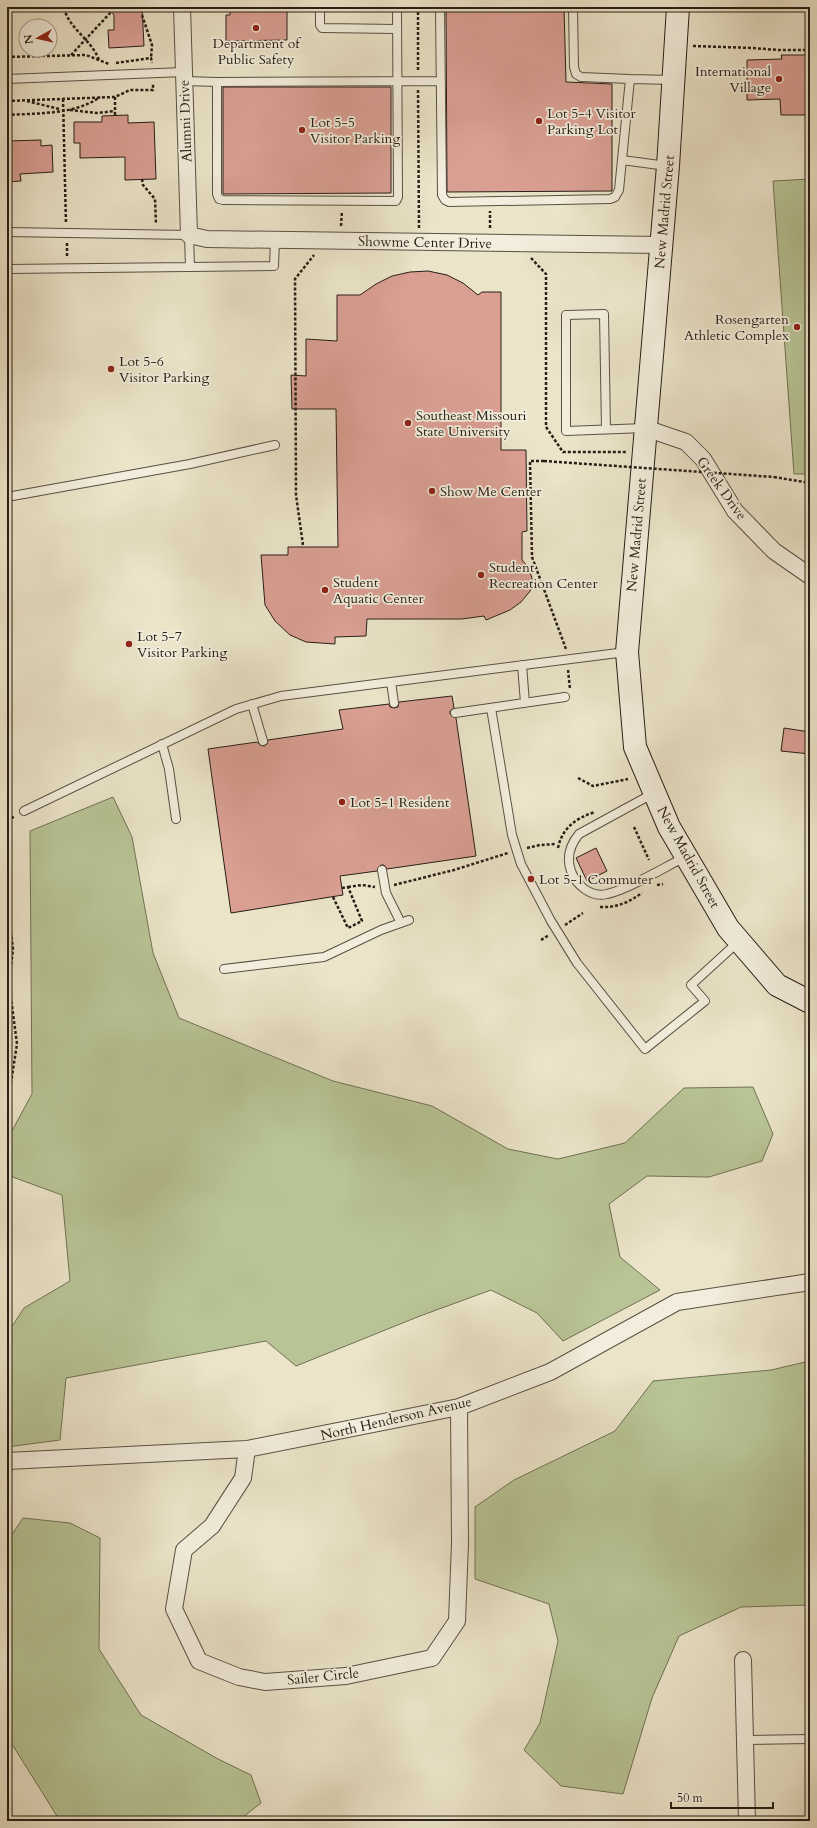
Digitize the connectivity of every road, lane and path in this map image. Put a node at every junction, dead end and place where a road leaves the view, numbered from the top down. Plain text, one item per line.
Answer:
1 (182, 7) edge
2 (320, 7) edge
3 (397, 7) edge
4 (418, 7) edge
5 (440, 7) edge
6 (573, 7) edge
7 (678, 7) edge
8 (64, 8) edge
9 (111, 12) dead end
10 (142, 15) dead end
11 (397, 29) junction
12 (85, 40) junction
13 (693, 46) dead end
14 (810, 50) edge
15 (7, 56) edge
16 (70, 56) junction
17 (151, 58) junction
18 (99, 60) junction
19 (154, 75) junction
20 (184, 77) junction
21 (630, 79) junction
22 (7, 80) edge
23 (397, 80) junction
24 (418, 80) junction
25 (673, 80) junction
26 (441, 81) junction
27 (217, 82) junction
28 (101, 97) junction
29 (115, 97) junction
30 (63, 99) junction
31 (25, 100) junction
32 (7, 101) edge
33 (63, 110) junction
34 (68, 110) junction
35 (115, 111) junction
36 (7, 116) edge
37 (115, 116) dead end
38 (622, 160) junction
39 (668, 166) junction
40 (142, 179) dead end
41 (491, 201) junction
42 (7, 232) edge
43 (67, 232) junction
44 (156, 235) junction
45 (188, 236) junction
46 (275, 240) junction
47 (419, 242) junction
48 (489, 243) junction
49 (661, 245) junction
50 (316, 253) dead end
51 (190, 267) junction
52 (68, 268) junction
53 (7, 269) edge
54 (645, 428) junction
55 (606, 429) junction
56 (275, 445) dead end
57 (810, 483) edge
58 (7, 497) edge
59 (304, 545) dead end
60 (810, 576) edge
61 (566, 649) dead end
62 (627, 652) junction
63 (522, 665) junction
64 (568, 670) dead end
65 (391, 682) junction
66 (565, 697) joint
67 (394, 703) dead end
68 (525, 703) junction
69 (252, 704) junction
70 (491, 708) junction
71 (455, 713) dead end
72 (262, 741) dead end
73 (162, 744) junction
74 (578, 778) dead end
75 (628, 779) dead end
76 (654, 793) junction
77 (24, 811) dead end
78 (176, 819) dead end
79 (634, 827) dead end
80 (7, 831) edge
81 (556, 844) dead end
82 (517, 851) junction
83 (686, 856) junction
84 (649, 860) dead end
85 (382, 870) dead end
86 (385, 886) junction
87 (348, 887) junction
88 (342, 888) dead end
89 (333, 896) dead end
90 (7, 900) edge
91 (739, 941) junction
92 (224, 969) dead end
93 (810, 1002) edge
94 (7, 1108) edge
95 (810, 1282) edge
96 (459, 1407) junction
97 (247, 1449) junction
98 (7, 1461) edge
99 (743, 1660) dead end
100 (810, 1739) edge
101 (745, 1740) junction
102 (747, 1821) edge

1 - 20 street, Alumni Drive
2 - 11 lane
3 - 11 lane
4 - 24 path
5 - 26 lane
6 - 21 lane
7 - 25 street, New Madrid Street
8 - 12 path
9 - 12 path
10 - 17 path
11 - 23 lane
12 - 16 path
12 - 18 path
13 - 14 path
15 - 16 path
16 - 18 path
17 - 18 path
17 - 19 path
19 - 20 lane
19 - 22 lane
19 - 29 path
20 - 27 lane
20 - 45 street, Alumni Drive
21 - 25 lane
21 - 38 lane
23 - 24 lane
23 - 27 lane
23 - 27 lane
24 - 26 lane
24 - 47 path
25 - 39 street, New Madrid Street
26 - 41 lane
28 - 29 path
28 - 30 path
28 - 34 path
29 - 35 path
30 - 31 path
30 - 33 path
31 - 32 path
31 - 33 path
33 - 34 path
33 - 36 path
33 - 43 path
34 - 35 path
35 - 37 path
38 - 39 lane
38 - 41 lane
39 - 49 street, New Madrid Street
40 - 44 path
41 - 48 path
42 - 43 lane
43 - 44 lane
43 - 52 path
44 - 45 lane
45 - 46 street, Showme Center Drive
45 - 51 lane
46 - 47 street, Showme Center Drive
46 - 51 lane
47 - 48 street, Showme Center Drive
48 - 49 street, Showme Center Drive
49 - 54 street, New Madrid Street
50 - 59 path
51 - 52 lane
52 - 53 lane
54 - 55 lane
54 - 60 street, Greek Drive
54 - 62 street, New Madrid Street
55 - 55 lane
56 - 58 lane
57 - 61 path, bridge
62 - 63 lane
62 - 76 street, New Madrid Street
63 - 65 lane
63 - 68 lane
64 - 66 path
65 - 67 lane
65 - 69 lane
66 - 68 lane
68 - 70 lane
69 - 72 lane
69 - 73 lane
70 - 71 lane
70 - 82 lane
73 - 77 lane
73 - 78 lane
74 - 75 path
76 - 83 street, New Madrid Street
76 - 83 lane
79 - 84 path
80 - 90 path
81 - 82 path
82 - 86 path
82 - 91 lane
83 - 91 street, New Madrid Street
85 - 86 lane
86 - 87 path
86 - 92 lane
87 - 88 path
87 - 89 path
90 - 94 path
91 - 93 street, New Madrid Street
95 - 96 street, North Henderson Avenue
96 - 97 street, North Henderson Avenue
96 - 97 street, Sailer Circle
97 - 98 street, North Henderson Avenue
99 - 101 street
100 - 101 lane
101 - 102 street

